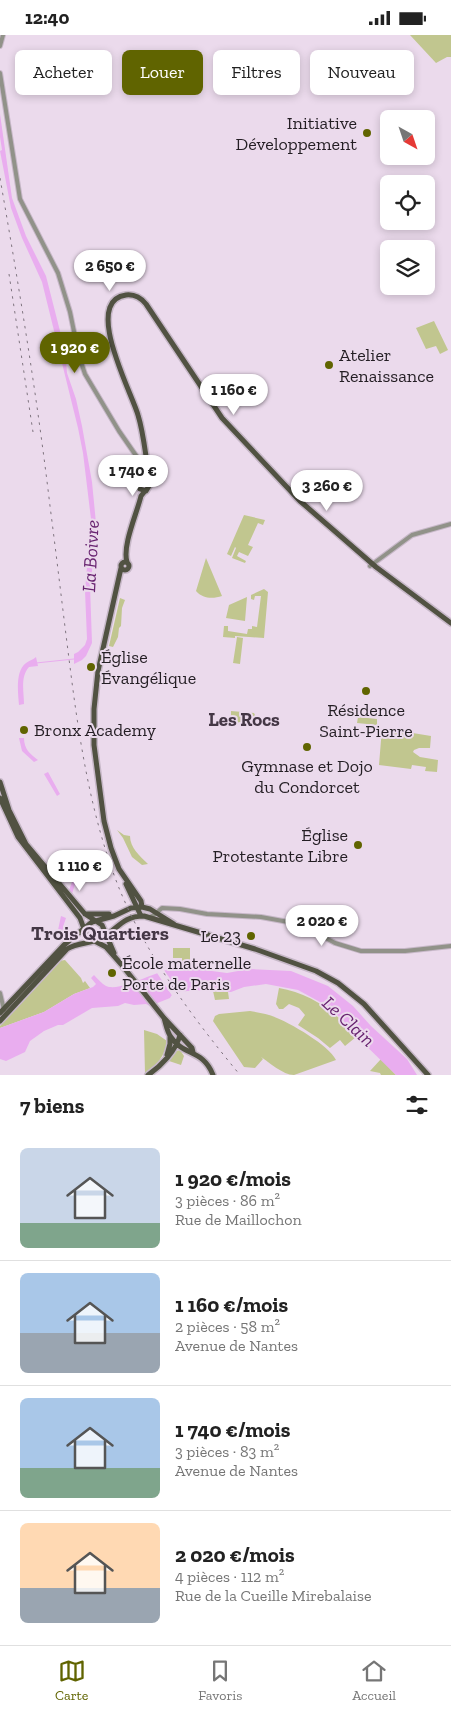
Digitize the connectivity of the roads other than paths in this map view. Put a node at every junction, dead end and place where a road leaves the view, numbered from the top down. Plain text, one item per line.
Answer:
1 (2, 35) edge
2 (0, 46) edge
3 (0, 73) edge
4 (0, 87) edge
5 (6, 109) junction
6 (142, 485) junction
7 (451, 524) edge
8 (371, 565) junction
9 (451, 623) edge
10 (0, 782) edge
11 (1, 789) edge
12 (0, 798) edge
13 (122, 874) junction
14 (132, 896) junction
15 (131, 909) junction
16 (140, 910) junction
17 (156, 913) junction
18 (85, 914) junction
19 (118, 914) junction
20 (149, 917) junction
21 (96, 920) junction
22 (176, 926) junction
23 (83, 928) junction
24 (107, 934) junction
25 (93, 941) junction
26 (451, 946) edge
27 (121, 964) junction
28 (0, 993) edge
29 (3, 1014) edge
30 (164, 1018) junction
31 (180, 1035) junction
32 (170, 1036) junction
33 (177, 1043) junction
34 (193, 1052) junction
35 (165, 1060) junction
36 (148, 1075) edge
37 (213, 1075) edge
38 (428, 1075) edge

1 - 2 street
3 - 5 street
4 - 5 street
5 - 6 street
6 - 8 main road
6 - 13 main road
7 - 8 street
8 - 9 main road
10 - 11 main road
11 - 18 main road
12 - 23 main road
13 - 14 main road
13 - 16 main road
14 - 15 main road
14 - 16 main road
15 - 16 main road
15 - 19 main road
16 - 17 main road
16 - 20 main road
16 - 24 main road
17 - 20 street
17 - 22 main road
17 - 26 street
18 - 19 main road
18 - 21 main road
19 - 21 main road
20 - 22 main road
21 - 23 main road
21 - 24 main road
22 - 38 main road
23 - 25 main road
23 - 29 main road
24 - 25 main road
24 - 27 main road
25 - 27 main road
25 - 29 main road
27 - 30 main road
28 - 29 street
30 - 31 main road
30 - 32 main road
31 - 33 main road
31 - 34 main road
32 - 33 main road
32 - 35 main road
33 - 34 main road
33 - 35 main road
34 - 37 main road
35 - 36 main road

